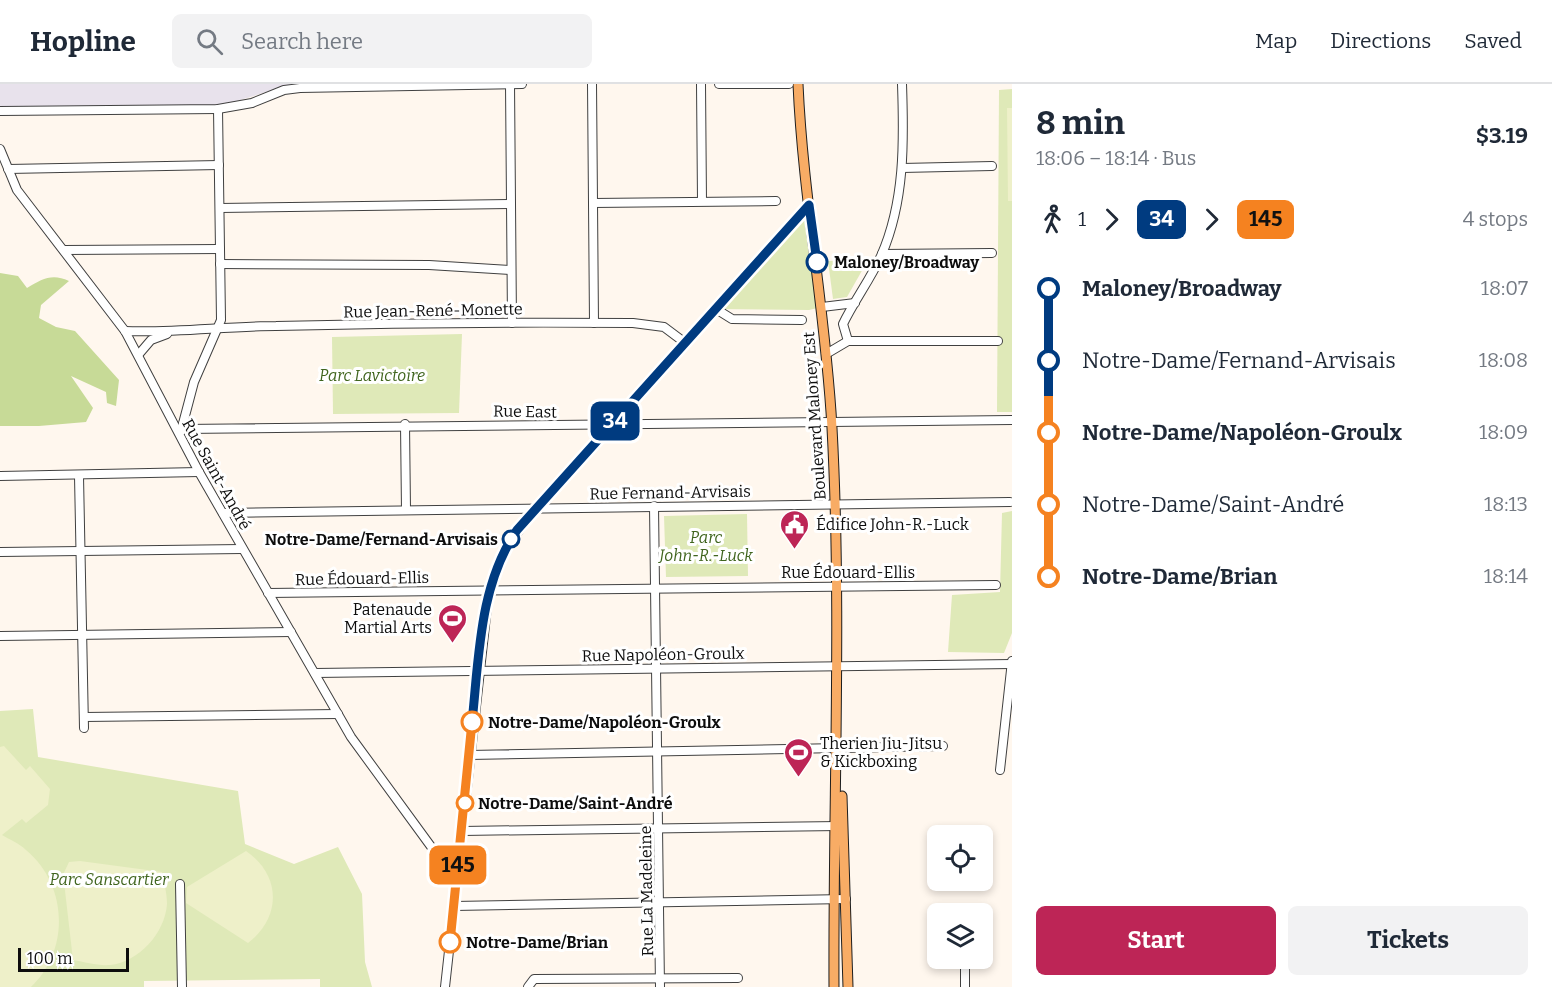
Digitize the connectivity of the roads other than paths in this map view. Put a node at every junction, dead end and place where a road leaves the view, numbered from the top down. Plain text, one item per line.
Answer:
1 (510, 84) edge
2 (522, 84) edge
3 (592, 84) edge
4 (700, 84) edge
5 (719, 84) edge
6 (789, 84) edge
7 (798, 84) edge
8 (902, 84) edge
9 (218, 109) junction
10 (0, 111) edge
11 (0, 149) edge
12 (219, 165) junction
13 (992, 166) dead end
14 (902, 168) junction
15 (8, 169) junction
16 (702, 201) junction
17 (776, 201) dead end
18 (593, 203) junction
19 (509, 204) junction
20 (809, 205) junction
21 (219, 208) junction
22 (220, 249) junction
23 (64, 250) junction
24 (992, 253) dead end
25 (882, 254) junction
26 (220, 264) junction
27 (511, 270) junction
28 (855, 303) junction
29 (822, 308) junction
30 (716, 309) junction
31 (802, 320) dead end
32 (594, 322) junction
33 (512, 323) junction
34 (218, 329) junction
35 (125, 331) junction
36 (177, 331) junction
37 (848, 341) junction
38 (998, 341) dead end
39 (684, 342) junction
40 (139, 354) junction
41 (826, 354) junction
42 (1012, 420) edge
43 (832, 421) junction
44 (405, 424) junction
45 (611, 425) junction
46 (181, 432) junction
47 (200, 472) junction
48 (0, 476) edge
49 (79, 476) junction
50 (1010, 502) dead end
51 (835, 504) junction
52 (654, 506) junction
53 (536, 508) junction
54 (406, 510) junction
55 (223, 513) junction
56 (242, 549) junction
57 (80, 551) junction
58 (0, 552) edge
59 (836, 585) junction
60 (996, 585) dead end
61 (656, 587) junction
62 (489, 589) junction
63 (268, 593) junction
64 (291, 632) junction
65 (82, 635) junction
66 (0, 636) edge
67 (1012, 662) edge
68 (838, 666) junction
69 (656, 668) junction
70 (478, 670) junction
71 (315, 673) junction
72 (338, 714) junction
73 (84, 717) junction
74 (84, 728) dead end
75 (943, 746) dead end
76 (838, 748) junction
77 (657, 751) junction
78 (469, 755) junction
79 (1000, 770) dead end
80 (839, 826) junction
81 (658, 829) junction
82 (462, 831) junction
83 (459, 861) junction
84 (180, 884) dead end
85 (846, 898) junction
86 (834, 900) junction
87 (659, 903) junction
88 (454, 906) junction
89 (965, 969) edge
90 (660, 977) junction
91 (738, 978) dead end
92 (182, 987) edge
93 (445, 987) edge
94 (528, 987) edge
95 (660, 987) edge
96 (834, 987) edge
97 (848, 987) edge
98 (965, 987) edge

1 - 2 street
1 - 9 street
1 - 19 street
3 - 18 street
4 - 16 street
5 - 6 street
7 - 20 main road, Boulevard Maloney Est
8 - 14 street
9 - 10 street
9 - 12 street
11 - 15 street, Rue Saint-André
12 - 15 street
12 - 21 street
13 - 14 street
14 - 25 street
15 - 23 street, Rue Saint-André
16 - 17 street
16 - 18 street
18 - 32 street
19 - 21 street
19 - 27 street
20 - 29 main road, Boulevard Maloney Est
20 - 30 street
21 - 22 street
22 - 23 street
22 - 26 street
23 - 35 street, Rue Saint-André
24 - 25 street
25 - 28 street
26 - 27 street
26 - 34 street
27 - 33 street
28 - 29 street
28 - 37 street
29 - 41 main road, Boulevard Maloney Est
30 - 31 street
30 - 39 street
32 - 33 street, Rue Jean-René-Monette
32 - 39 street, Rue Jean-René-Monette
33 - 34 street, Rue Jean-René-Monette
34 - 36 street, Rue Jean-René-Monette
34 - 46 street
35 - 36 street, Rue Jean-René-Monette
35 - 40 street, Rue Saint-André
36 - 40 street, Rue Jean-René-Monette
37 - 38 street
37 - 41 street
39 - 45 street
40 - 46 street, Rue Saint-André
41 - 43 main road, Boulevard Maloney Est
42 - 43 street, Rue East
43 - 45 street, Rue East
43 - 51 main road, Boulevard Maloney Est
44 - 45 street, Rue East
44 - 46 street, Rue East
44 - 54 street
45 - 53 street
46 - 47 street, Rue Saint-André
47 - 49 street
47 - 55 street, Rue Saint-André
48 - 49 street
49 - 57 street
50 - 51 street, Rue Fernand-Arvisais
51 - 52 street, Rue Fernand-Arvisais
51 - 59 main road, Boulevard Maloney Est
52 - 53 street, Rue Fernand-Arvisais
52 - 61 street, Rue La Madeleine
53 - 54 street, Rue Fernand-Arvisais
53 - 62 street
54 - 55 street, Rue Fernand-Arvisais
55 - 56 street, Rue Saint-André
56 - 57 street
56 - 63 street, Rue Saint-André
57 - 58 street
57 - 65 street
59 - 60 street, Rue Édouard-Ellis
59 - 61 street, Rue Édouard-Ellis
59 - 68 main road, Boulevard Maloney Est
61 - 62 street, Rue Édouard-Ellis
61 - 69 street, Rue La Madeleine
62 - 63 street, Rue Édouard-Ellis
62 - 70 street
63 - 64 street, Rue Saint-André
64 - 65 street
64 - 71 street, Rue Saint-André
65 - 66 street
65 - 73 street
67 - 68 street, Rue Napoléon-Groulx
67 - 79 street
68 - 69 street, Rue Napoléon-Groulx
68 - 76 main road, Boulevard Maloney Est
69 - 70 street, Rue Napoléon-Groulx
69 - 77 street, Rue La Madeleine
70 - 71 street, Rue Napoléon-Groulx
70 - 78 street
71 - 72 street, Rue Saint-André
72 - 73 street
72 - 83 street, Rue Saint-André
73 - 74 street
75 - 76 street
76 - 77 street
76 - 80 main road, Boulevard Maloney Est
77 - 78 street
77 - 81 street, Rue La Madeleine
78 - 82 street
80 - 81 street
80 - 85 main road, Boulevard Maloney Est
80 - 86 main road, Boulevard Maloney Est
81 - 82 street
81 - 87 street, Rue La Madeleine
82 - 83 street
83 - 88 street
84 - 92 street
85 - 86 street
85 - 97 main road, Boulevard Maloney Est
86 - 87 street
86 - 96 main road, Boulevard Maloney Est
87 - 88 street
87 - 90 street, Rue La Madeleine
88 - 93 street
89 - 98 street
90 - 91 street
90 - 94 street
90 - 95 street, Rue La Madeleine

